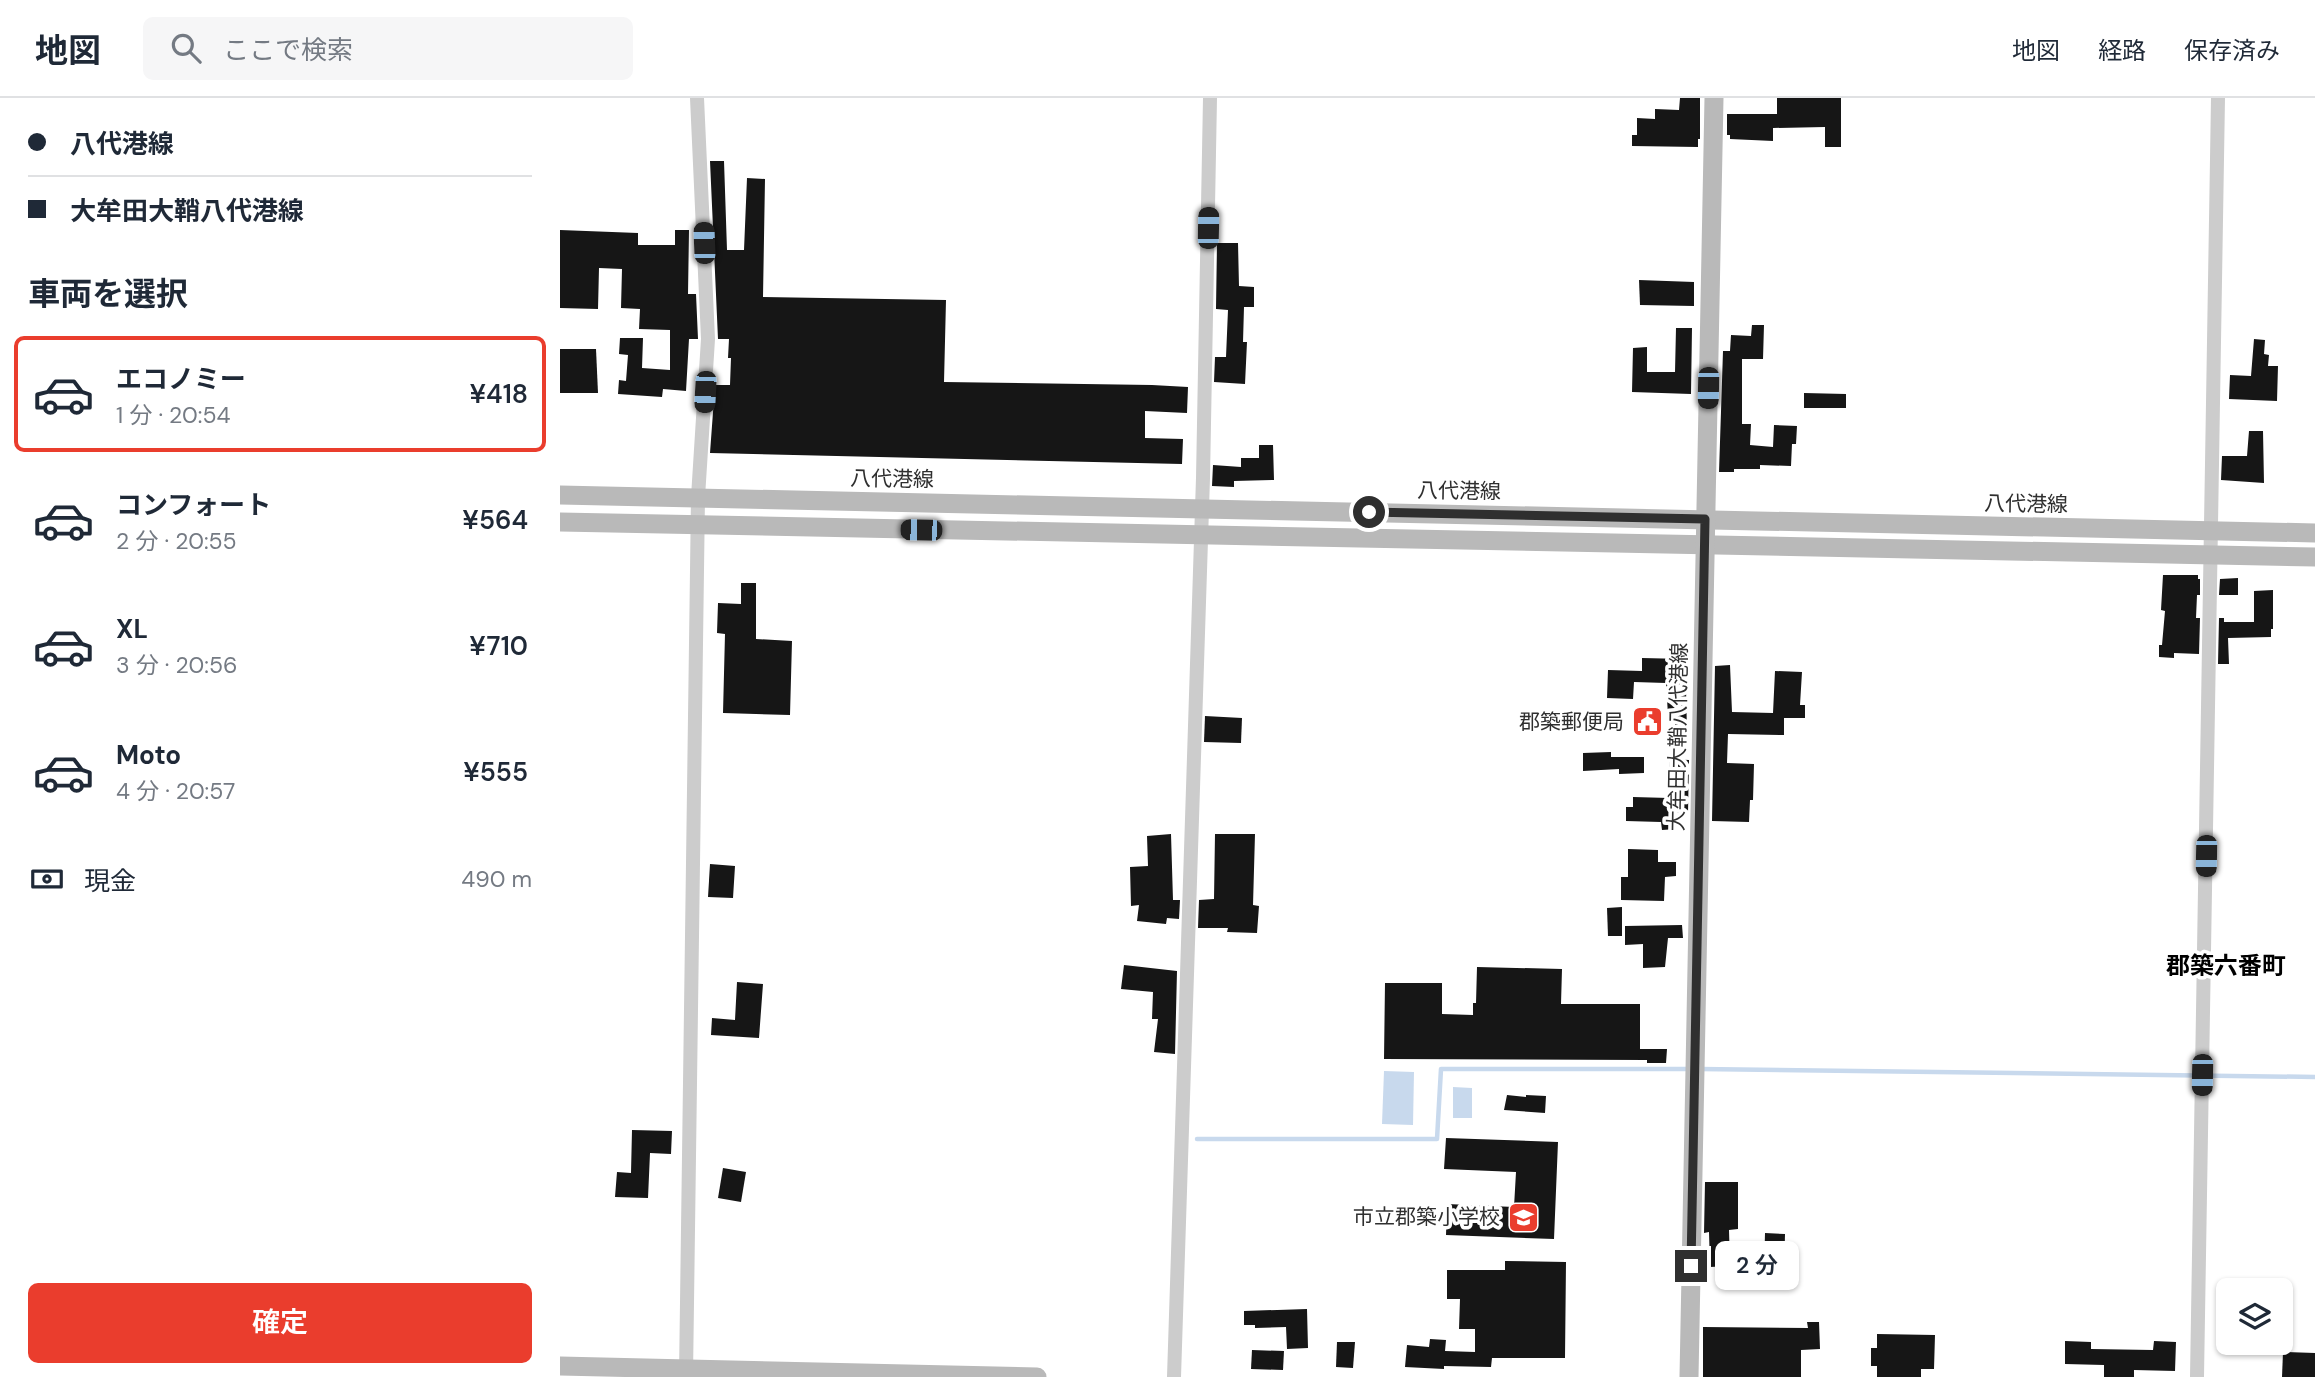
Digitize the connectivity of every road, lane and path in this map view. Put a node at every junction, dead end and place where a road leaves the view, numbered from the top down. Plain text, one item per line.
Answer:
1 (697, 98) edge
2 (1210, 98) edge
3 (1714, 98) edge
4 (2218, 98) edge
5 (560, 495) edge
6 (698, 497) junction
7 (1201, 509) junction
8 (1705, 519) junction
9 (560, 522) edge
10 (698, 525) junction
11 (2212, 531) junction
12 (2315, 533) edge
13 (1201, 535) junction
14 (1704, 543) junction
15 (2212, 555) junction
16 (2315, 557) edge
17 (560, 1366) edge
18 (686, 1373) edge
19 (1037, 1377) edge
20 (1174, 1377) edge
21 (1689, 1377) edge
22 (2197, 1377) edge

1 - 6 street
2 - 7 street
3 - 8 main road, 大牟田大鞘八代港線
4 - 11 street
5 - 6 main road, 八代港線
6 - 7 main road, 八代港線
6 - 10 street
7 - 8 main road, 八代港線
7 - 13 street
8 - 11 main road, 八代港線
8 - 14 main road, 大牟田大鞘八代港線
9 - 10 main road
10 - 13 main road
10 - 18 street
11 - 12 main road, 八代港線
11 - 15 street
13 - 14 main road
13 - 20 street
14 - 15 main road
14 - 21 main road, 大牟田大鞘八代港線
15 - 16 main road
15 - 22 street
17 - 18 main road
18 - 19 main road

